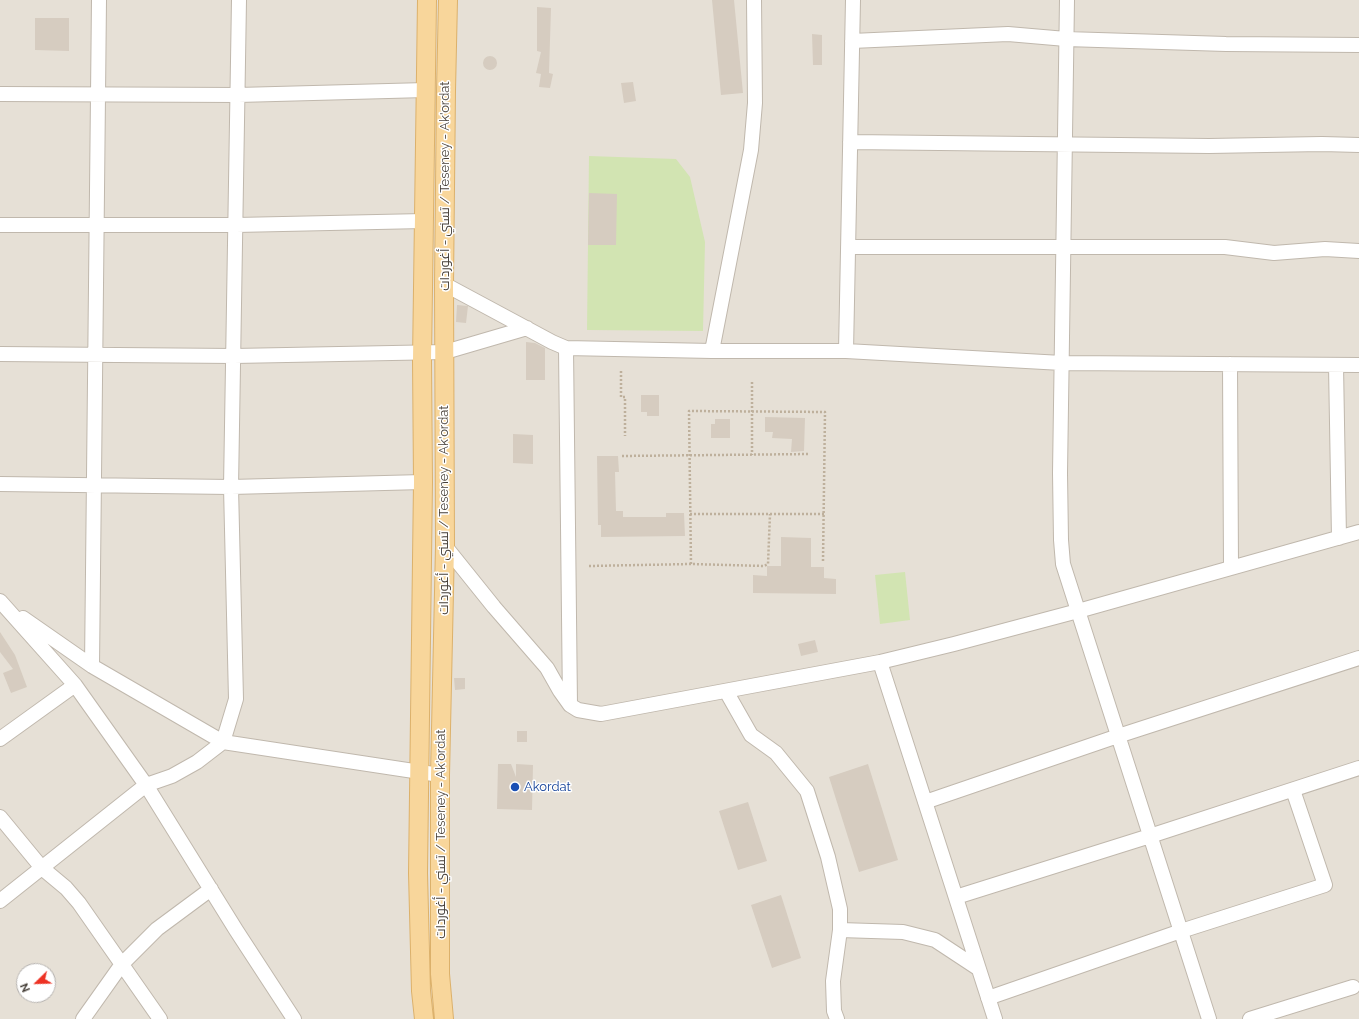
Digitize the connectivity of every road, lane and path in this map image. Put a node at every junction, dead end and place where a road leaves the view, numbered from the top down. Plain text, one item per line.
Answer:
1 (99, 0) edge
2 (239, 0) edge
3 (427, 0) edge
4 (448, 0) edge
5 (754, 0) edge
6 (853, 0) edge
7 (1067, 0) edge
8 (1066, 39) junction
9 (852, 41) junction
10 (1359, 45) edge
11 (426, 90) junction
12 (0, 94) edge
13 (98, 95) junction
14 (238, 95) junction
15 (850, 142) junction
16 (1065, 144) junction
17 (1359, 145) edge
18 (424, 221) junction
19 (0, 225) edge
20 (96, 225) junction
21 (236, 225) junction
22 (1063, 246) junction
23 (848, 247) junction
24 (1359, 251) edge
25 (444, 284) junction
26 (527, 328) junction
27 (566, 348) junction
28 (712, 351) junction
29 (846, 351) junction
30 (445, 352) junction
31 (422, 353) junction
32 (0, 354) edge
33 (95, 356) junction
34 (234, 356) junction
35 (1062, 364) junction
36 (1230, 364) junction
37 (1336, 365) junction
38 (1359, 365) edge
39 (621, 371) dead end
40 (752, 382) dead end
41 (752, 412) junction
42 (625, 436) dead end
43 (810, 454) dead end
44 (752, 455) junction
45 (622, 456) dead end
46 (690, 456) junction
47 (422, 482) junction
48 (0, 484) edge
49 (93, 485) junction
50 (231, 487) junction
51 (690, 514) junction
52 (770, 514) junction
53 (824, 514) junction
54 (1359, 532) edge
55 (1339, 538) junction
56 (445, 546) junction
57 (823, 561) dead end
58 (691, 564) junction
59 (589, 566) dead end
60 (1231, 568) junction
61 (2, 603) edge
62 (1078, 611) junction
63 (1359, 658) edge
64 (880, 662) junction
65 (92, 666) junction
66 (75, 685) junction
67 (726, 690) junction
68 (570, 705) junction
69 (1118, 736) junction
70 (0, 739) edge
71 (223, 742) junction
72 (1359, 768) edge
73 (419, 772) junction
74 (440, 775) junction
75 (146, 785) junction
76 (1293, 790) junction
77 (925, 802) junction
78 (0, 817) edge
79 (1150, 836) junction
80 (42, 868) junction
81 (210, 889) junction
82 (956, 897) junction
83 (0, 901) edge
84 (840, 930) junction
85 (1181, 931) junction
86 (122, 964) junction
87 (979, 969) junction
88 (1353, 987) dead end
89 (988, 998) junction
90 (83, 1019) edge
91 (160, 1019) edge
92 (294, 1019) edge
93 (424, 1019) edge
94 (444, 1019) edge
95 (837, 1019) edge
96 (995, 1019) edge
97 (1209, 1019) edge
98 (1250, 1019) edge

1 - 13 street
2 - 14 street
3 - 11 main road
4 - 25 main road, تسني - أغوردات / Teseney - Ak'ordat
5 - 28 street
6 - 9 street
7 - 8 street
8 - 9 street
8 - 10 street
8 - 16 street
9 - 15 street
11 - 14 street
11 - 18 main road
12 - 13 street
13 - 14 street
13 - 20 street
14 - 21 street
15 - 16 street
15 - 23 street
16 - 17 street
16 - 22 street
18 - 21 street
18 - 31 main road
19 - 20 street
20 - 21 street
20 - 33 street
21 - 34 street
22 - 23 street
22 - 24 street
22 - 35 street
23 - 29 street
25 - 26 street
25 - 30 main road, تسني - أغوردات / Teseney - Ak'ordat
26 - 27 street
26 - 30 street
27 - 28 street
27 - 68 street
28 - 29 street
29 - 35 street
30 - 31 street
30 - 56 main road, تسني - أغوردات / Teseney - Ak'ordat
31 - 34 street
31 - 47 main road
32 - 33 street
33 - 34 street
33 - 49 street
34 - 50 street
35 - 36 street
35 - 62 street
36 - 37 street
36 - 60 street
37 - 38 street
37 - 55 street
39 - 42 path
40 - 41 path
41 - 44 path
41 - 46 path
41 - 53 path
43 - 44 path
44 - 46 path
45 - 46 path
46 - 51 path
47 - 50 street
47 - 73 main road
48 - 49 street
49 - 50 street
49 - 65 street
50 - 71 street
51 - 52 path
51 - 58 path
52 - 53 path
52 - 58 path
53 - 57 path
54 - 55 street
55 - 60 street
56 - 68 street
56 - 74 main road, تسني - أغوردات / Teseney - Ak'ordat
58 - 59 path
60 - 62 street
61 - 65 street
61 - 66 street
62 - 64 street
62 - 69 street
63 - 69 street
64 - 67 street
64 - 77 street
65 - 71 street
66 - 70 street
66 - 75 street
67 - 68 street
67 - 84 street
69 - 77 street
69 - 79 street
71 - 73 street
71 - 75 street
72 - 76 street
73 - 74 street
73 - 93 main road
74 - 94 main road, تسني - أغوردات / Teseney - Ak'ordat
75 - 80 street
75 - 81 street
76 - 79 street
76 - 85 street
77 - 82 street
78 - 80 street
79 - 82 street
79 - 85 street
80 - 83 street
80 - 86 street
81 - 86 street
81 - 92 street
82 - 87 street
84 - 87 street
84 - 95 street
85 - 89 street
85 - 97 street
86 - 90 street
86 - 91 street
87 - 89 street
88 - 98 street
89 - 96 street

